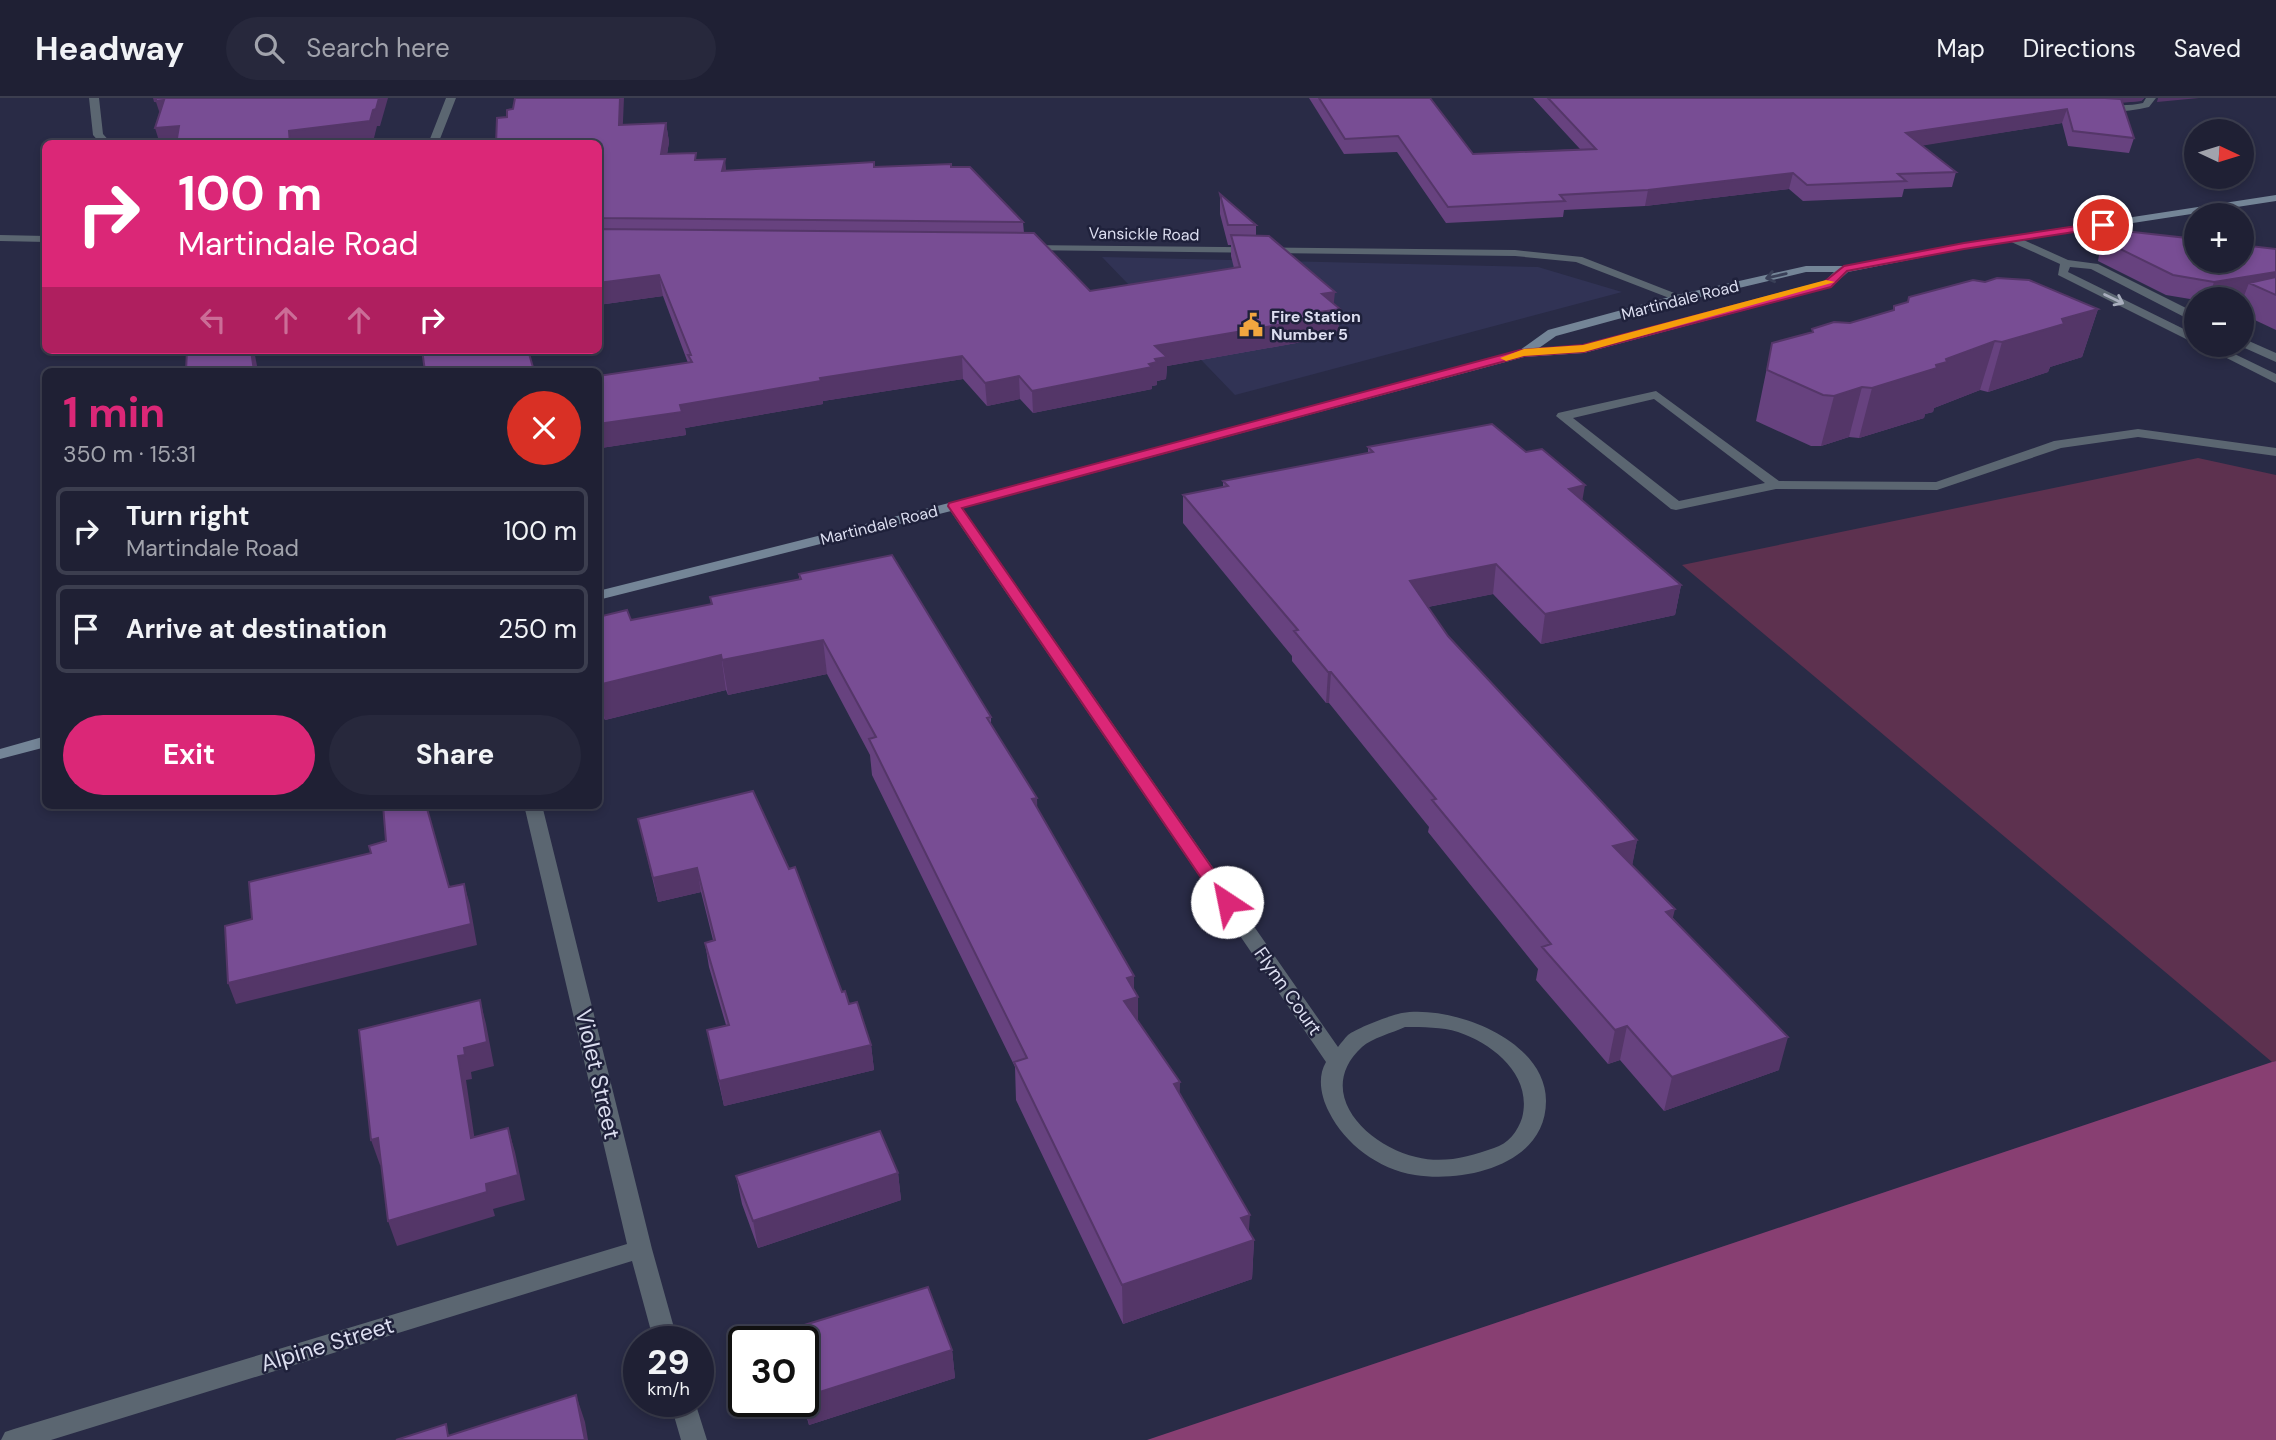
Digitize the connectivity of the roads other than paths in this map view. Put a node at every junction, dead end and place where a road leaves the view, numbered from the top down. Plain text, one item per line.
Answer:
1 (94, 98) edge
2 (451, 98) edge
3 (2057, 98) edge
4 (2151, 98) edge
5 (103, 140) edge
6 (435, 140) edge
7 (2276, 198) edge
8 (0, 238) edge
9 (42, 239) edge
10 (2013, 239) junction
11 (1006, 248) edge
12 (2066, 263) junction
13 (1844, 269) junction
14 (1681, 298) junction
15 (2184, 312) edge
16 (2184, 334) edge
17 (2254, 348) edge
18 (1524, 353) junction
19 (2231, 357) edge
20 (2276, 358) edge
21 (2276, 379) edge
22 (2276, 452) edge
23 (1776, 485) junction
24 (954, 506) junction
25 (602, 595) edge
26 (42, 742) edge
27 (0, 754) edge
28 (534, 809) edge
29 (1336, 1060) junction
30 (639, 1249) junction
31 (661, 1326) edge
32 (687, 1417) edge
33 (15, 1440) edge
34 (694, 1440) edge

1 - 5 street
2 - 6 street
3 - 4 street
7 - 10 main road, Martindale Road
8 - 9 street
10 - 12 street
10 - 13 main road, Martindale Road
11 - 14 street, Vansickle Road
12 - 15 street
12 -> 16 street
13 -> 14 main road, Martindale Road
13 - 18 main road, Martindale Road
14 - 18 main road, Martindale Road
17 - 20 street
18 - 24 main road, Martindale Road
19 - 21 street
22 - 23 street
23 - 23 street
24 - 25 main road, Martindale Road
24 - 29 street, Flynn Court
26 - 27 main road
28 - 30 street, Violet Street
29 - 29 street, Flynn Court
30 - 31 street, Violet Street
30 - 33 street, Alpine Street
32 - 34 street

